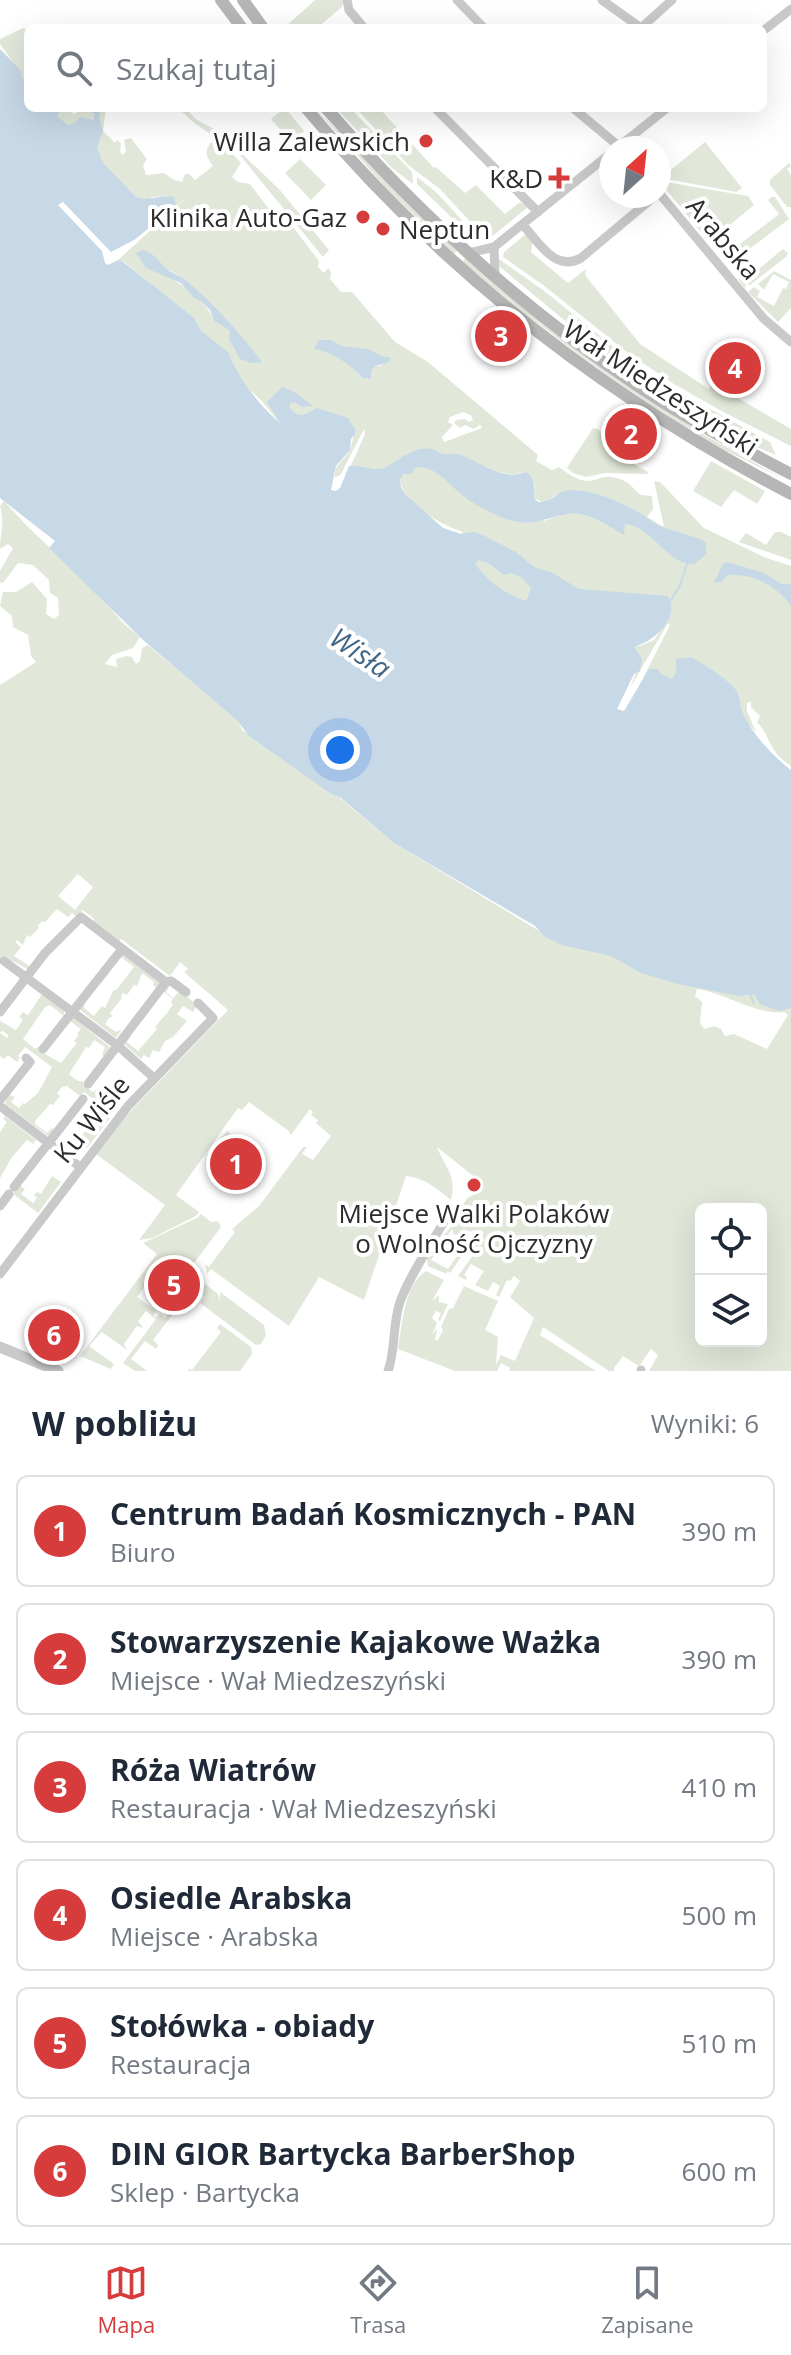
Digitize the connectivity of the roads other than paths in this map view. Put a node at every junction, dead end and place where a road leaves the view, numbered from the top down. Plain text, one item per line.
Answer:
1 (221, 0) edge
2 (243, 0) edge
3 (457, 0) edge
4 (602, 0) edge
5 (672, 0) edge
6 (348, 5) edge
7 (791, 9) edge
8 (239, 24) edge
9 (260, 24) edge
10 (361, 24) edge
11 (480, 24) edge
12 (635, 24) edge
13 (645, 24) edge
14 (767, 28) edge
15 (310, 112) edge
16 (330, 112) edge
17 (439, 112) edge
18 (577, 112) edge
19 (662, 112) edge
20 (603, 136) edge
21 (633, 136) edge
22 (599, 163) edge
23 (641, 208) edge
24 (670, 208) edge
25 (538, 212) junction
26 (523, 225) junction
27 (494, 247) junction
28 (469, 253) junction
29 (495, 275) junction
30 (791, 342) edge
31 (791, 474) edge
32 (791, 494) edge
33 (122, 949) junction
34 (4, 961) dead end
35 (27, 976) junction
36 (166, 982) junction
37 (186, 992) dead end
38 (198, 1003) dead end
39 (72, 1010) junction
40 (0, 1012) edge
41 (117, 1045) junction
42 (43, 1049) dead end
43 (26, 1058) dead end
44 (154, 1078) junction
45 (88, 1084) dead end
46 (83, 1099) dead end
47 (0, 1103) edge
48 (48, 1143) junction
49 (80, 1167) junction
50 (0, 1206) edge
51 (449, 1213) dead end
52 (2, 1267) edge
53 (2, 1346) edge
54 (58, 1371) edge
55 (388, 1371) edge

1 - 8 main road
2 - 9 main road
3 - 11 street
4 - 12 street
5 - 13 street
6 - 10 street
7 - 14 street
15 - 32 main road, Wał Miedzeszyński
16 - 28 main road, Wał Miedzeszyński
17 - 25 street
18 - 20 street
19 - 21 street
22 - 25 street
23 - 26 street
24 - 30 street, Arabska
25 - 26 street
26 - 27 street
27 - 28 street
27 - 29 street
28 - 29 main road, Wał Miedzeszyński
29 - 31 main road, Wał Miedzeszyński
33 - 35 street
33 - 36 street
33 - 39 street
34 - 35 street
35 - 39 street
35 - 40 street
36 - 37 street
36 - 41 street
38 - 44 street, Ku Wiśle
39 - 41 street
39 - 42 street
41 - 44 street
41 - 45 street
43 - 47 street
44 - 49 street, Ku Wiśle
46 - 48 street
47 - 48 street
48 - 49 street
48 - 50 street
49 - 52 street, Ku Wiśle
51 - 55 street
53 - 54 street

